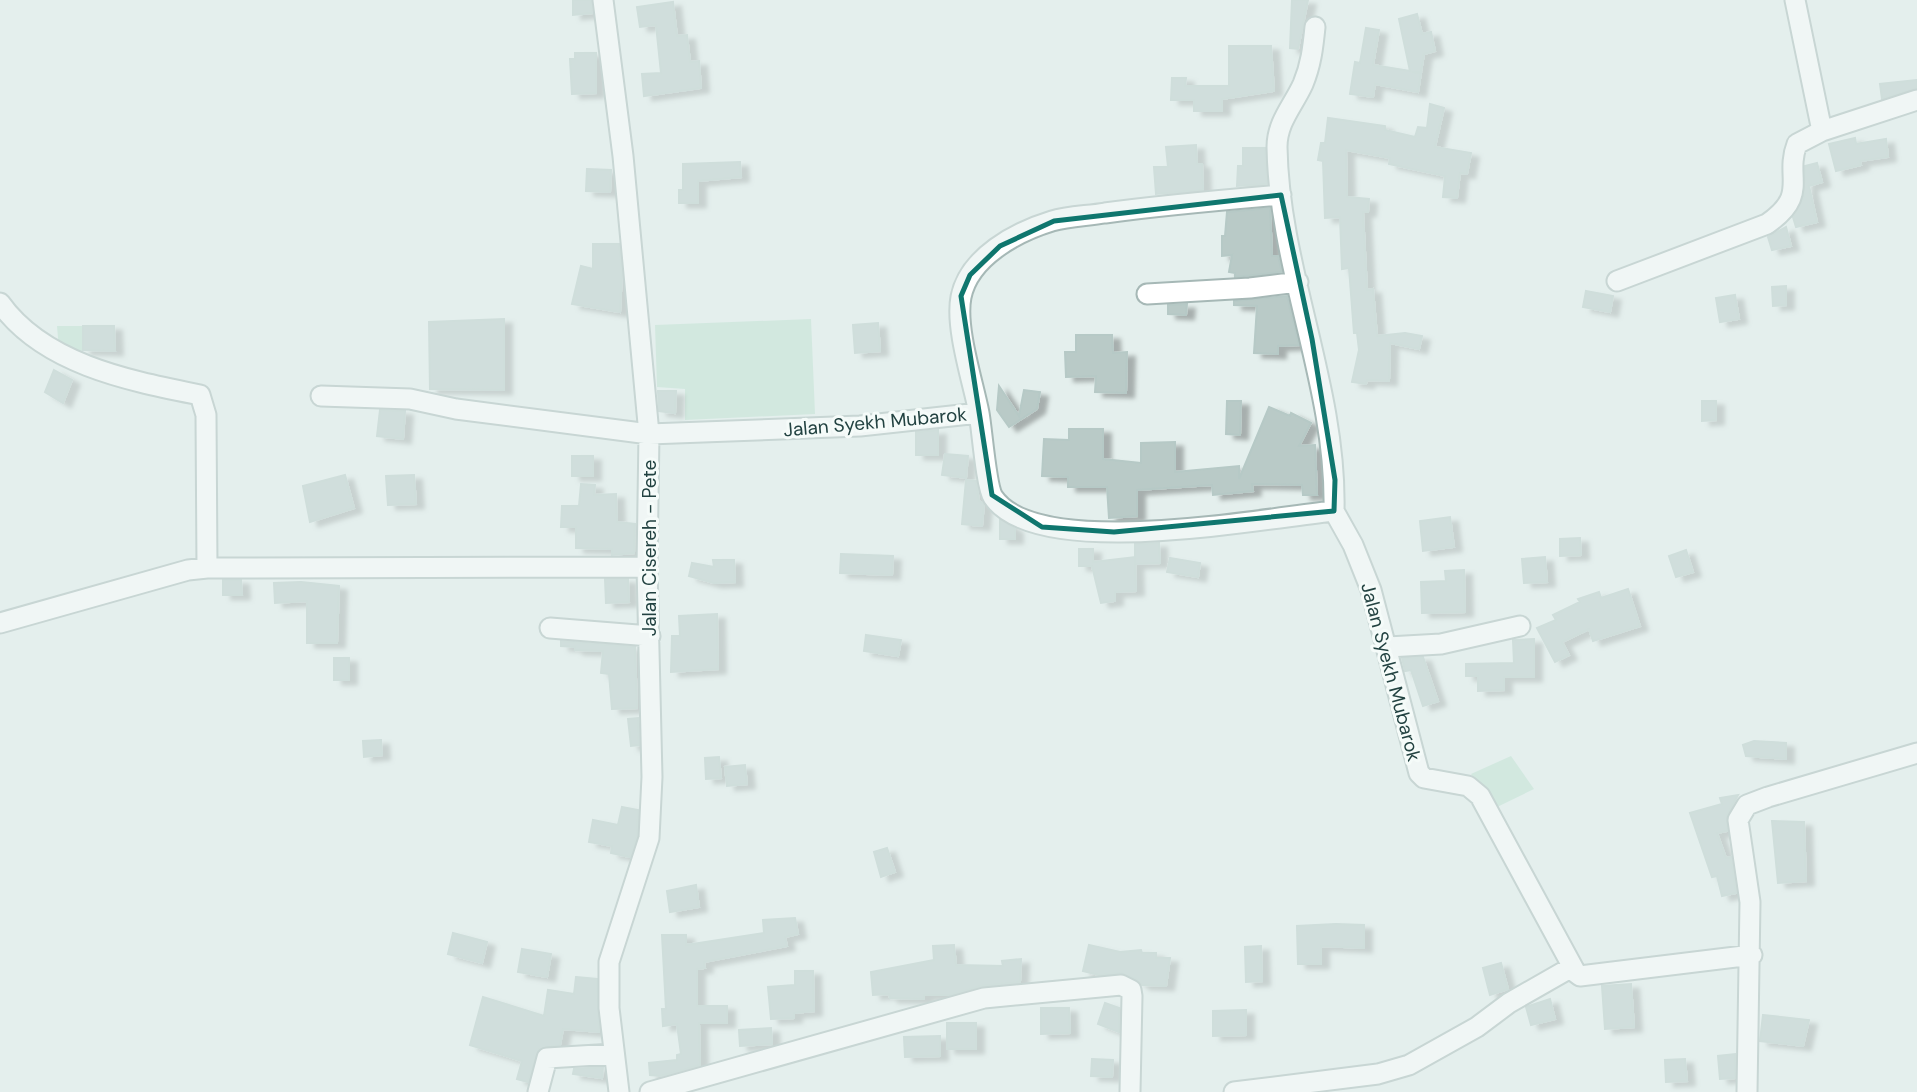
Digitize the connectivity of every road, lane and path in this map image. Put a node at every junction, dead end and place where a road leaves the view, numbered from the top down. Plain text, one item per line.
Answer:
1 (603, 0) edge
2 (1795, 0) edge
3 (1315, 27) dead end
4 (1917, 100) edge
5 (1822, 131) junction
6 (1281, 195) junction
7 (1618, 281) dead end
8 (1298, 282) junction
9 (1147, 294) dead end
10 (0, 303) edge
11 (321, 396) dead end
12 (979, 413) junction
13 (649, 434) junction
14 (1334, 511) junction
15 (647, 567) junction
16 (207, 568) junction
17 (0, 623) edge
18 (1520, 626) dead end
19 (550, 628) dead end
20 (650, 636) junction
21 (1388, 647) junction
22 (1917, 753) edge
23 (1752, 956) junction
24 (1572, 967) junction
25 (614, 1054) junction
26 (538, 1092) edge
27 (619, 1092) edge
28 (650, 1092) edge
29 (1130, 1092) edge
30 (1234, 1092) edge
31 (1747, 1092) edge

1 - 13 street, Jalan Cisereh - Pete
2 - 5 street
3 - 6 street
4 - 5 street
5 - 7 street
6 - 8 street
6 - 12 street
8 - 9 street
8 - 14 street
10 - 16 street
11 - 13 street, Jalan Syekh Mubarok
12 - 13 street, Jalan Syekh Mubarok
12 - 14 street, Jalan Syekh Mubarok
13 - 15 street, Jalan Cisereh - Pete
14 - 21 street, Jalan Syekh Mubarok
15 - 16 street
15 - 20 street, Jalan Cisereh - Pete
16 - 17 street
18 - 21 street
19 - 20 street
20 - 25 street, Jalan Cisereh - Pete
21 - 24 street, Jalan Syekh Mubarok
22 - 23 street
23 - 24 street
23 - 31 street
24 - 30 street
25 - 26 street
25 - 27 street, Jalan Cisereh - Pete
28 - 29 street

